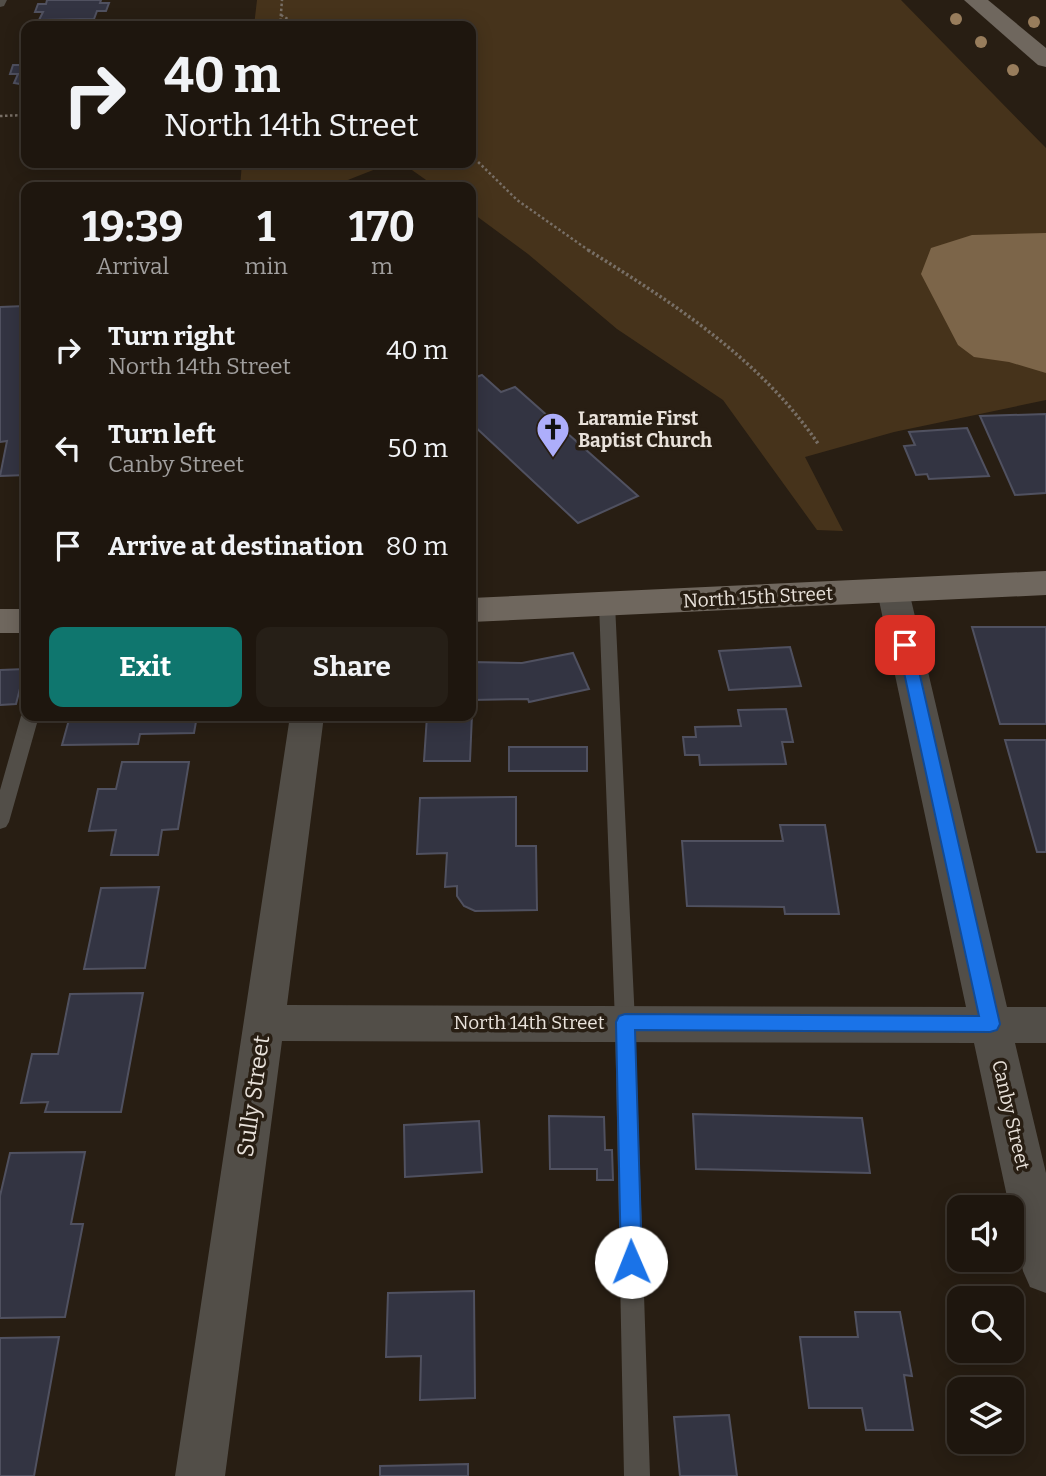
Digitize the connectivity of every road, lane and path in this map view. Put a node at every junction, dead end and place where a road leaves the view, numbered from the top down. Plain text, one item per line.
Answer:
1 (282, 0) edge
2 (975, 0) edge
3 (281, 15) junction
4 (280, 21) edge
5 (291, 21) edge
6 (1046, 60) edge
7 (21, 115) edge
8 (0, 116) edge
9 (476, 160) edge
10 (819, 444) dead end
11 (1046, 583) edge
12 (893, 591) junction
13 (607, 604) junction
14 (476, 610) edge
15 (0, 621) edge
16 (21, 621) edge
17 (29, 721) edge
18 (306, 721) edge
19 (0, 822) edge
20 (625, 1022) junction
21 (263, 1023) junction
22 (990, 1024) junction
23 (1046, 1025) edge
24 (1046, 1271) edge
25 (200, 1476) edge
26 (637, 1476) edge

1 - 3 path
2 - 6 main road
3 - 4 path
3 - 5 path
7 - 8 path
9 - 10 path
11 - 12 main road, North 15th Street
12 - 13 main road, North 15th Street
12 - 22 street, Canby Street
13 - 14 main road, North 15th Street
13 - 20 lane
15 - 16 main road
17 - 19 lane
18 - 21 street, Sully Street
20 - 21 street, North 14th Street
20 - 22 street, North 14th Street
20 - 26 lane
21 - 25 street, Sully Street
22 - 23 street, North 14th Street
22 - 24 street, Canby Street

